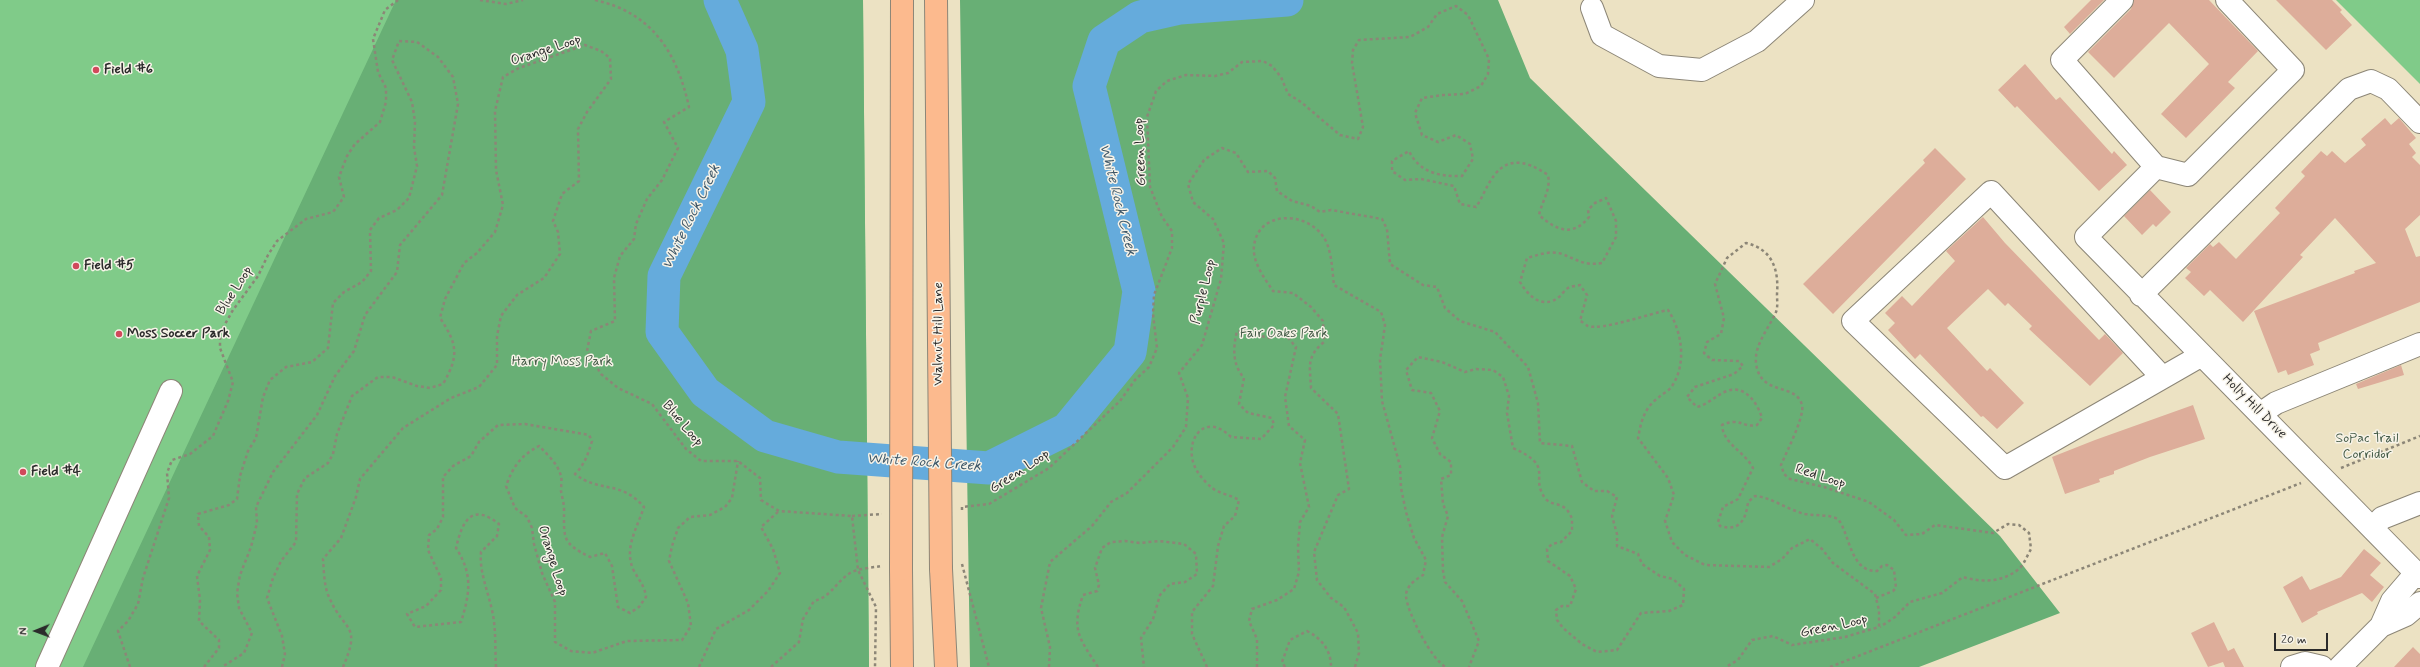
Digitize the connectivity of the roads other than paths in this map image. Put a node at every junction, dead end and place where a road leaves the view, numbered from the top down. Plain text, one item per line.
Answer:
1 (902, 0) edge
2 (936, 0) edge
3 (1803, 0) edge
4 (2122, 0) edge
5 (2227, 0) edge
6 (1592, 8) dead end
7 (2420, 122) edge
8 (2156, 167) junction
9 (2141, 295) junction
10 (2420, 344) edge
11 (2202, 355) junction
12 (2162, 377) junction
13 (171, 390) dead end
14 (2260, 414) junction
15 (2420, 503) edge
16 (2373, 528) junction
17 (2418, 575) edge
18 (2420, 603) edge
19 (2381, 626) junction
20 (47, 667) edge
21 (902, 667) edge
22 (946, 667) edge
23 (2292, 667) edge
24 (2332, 667) edge

1 - 21 main road, bridge
2 - 22 main road, Walnut Hill Lane, bridge
3 - 6 street
4 - 8 street
5 - 8 street
7 - 9 street
8 - 9 street, Holly Hill Drive
9 - 11 street, Holly Hill Drive
10 - 14 street
11 - 12 street
11 - 14 street, Holly Hill Drive
12 - 12 street
13 - 20 street
14 - 16 street, Holly Hill Drive
15 - 16 street
16 - 17 street, Holly Hill Drive
17 - 19 street
18 - 19 street
19 - 24 street
23 - 24 street

